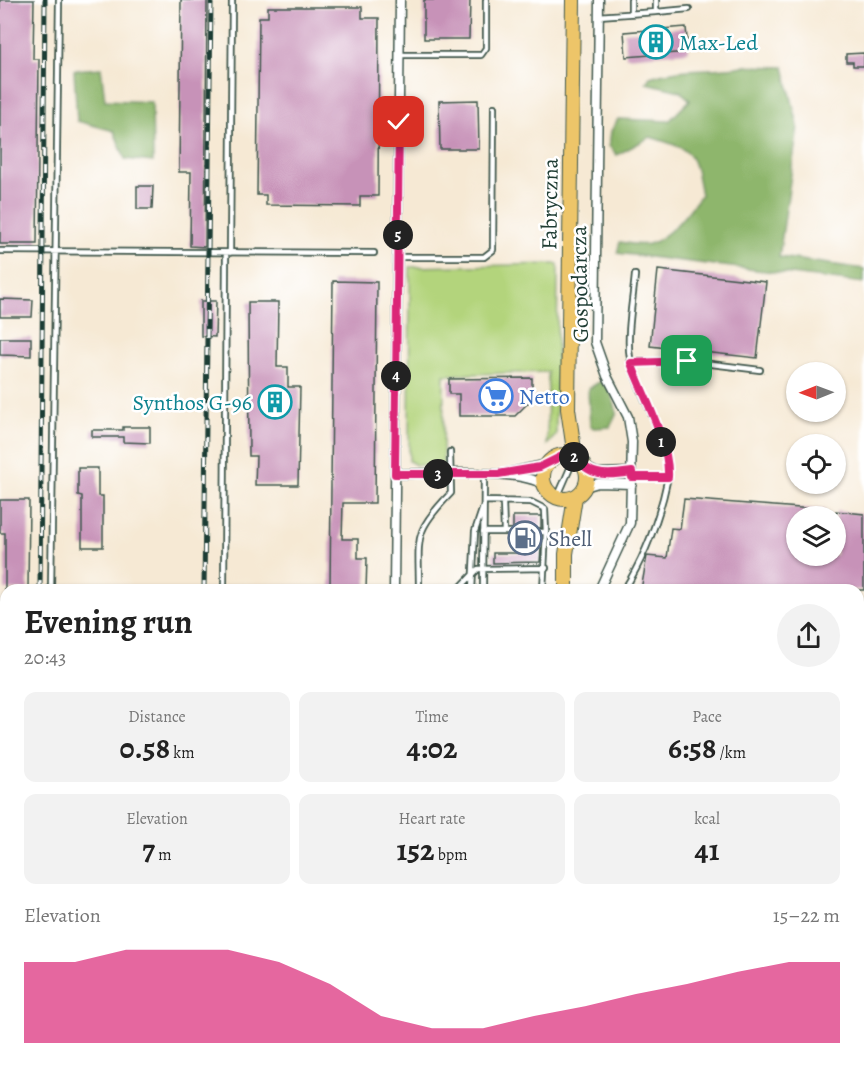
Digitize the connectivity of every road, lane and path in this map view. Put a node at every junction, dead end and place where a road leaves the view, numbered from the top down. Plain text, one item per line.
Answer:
1 (59, 0) edge
2 (232, 0) edge
3 (400, 0) edge
4 (486, 0) edge
5 (573, 0) edge
6 (599, 0) edge
7 (632, 0) edge
8 (656, 0) edge
9 (689, 9) dead end
10 (656, 12) junction
11 (631, 14) junction
12 (598, 16) junction
13 (400, 55) junction
14 (494, 107) dead end
15 (0, 251) edge
16 (56, 252) junction
17 (228, 253) junction
18 (374, 253) dead end
19 (397, 256) junction
20 (635, 275) dead end
21 (631, 363) junction
22 (760, 370) dead end
23 (568, 409) junction
24 (450, 452) dead end
25 (553, 460) junction
26 (580, 462) junction
27 (395, 474) junction
28 (450, 474) junction
29 (484, 474) junction
30 (498, 474) junction
31 (668, 477) junction
32 (632, 478) junction
33 (544, 485) junction
34 (580, 492) junction
35 (557, 498) junction
36 (504, 501) junction
37 (484, 503) junction
38 (483, 532) junction
39 (504, 532) junction
40 (546, 532) junction
41 (566, 554) junction
42 (483, 568) junction
43 (546, 568) junction
44 (474, 572) junction
45 (51, 584) edge
46 (224, 584) edge
47 (394, 584) edge
48 (419, 584) edge
49 (463, 584) edge
50 (473, 584) edge
51 (483, 584) edge
52 (544, 584) edge
53 (566, 584) edge
54 (602, 584) edge
55 (627, 584) edge

1 - 16 lane
2 - 17 lane
3 - 13 street
4 - 13 lane
5 - 23 main road, Fabryczna
6 - 12 street, Gospodarcza
7 - 11 lane
8 - 10 lane
9 - 10 lane
10 - 11 lane
11 - 12 lane
12 - 32 street, Gospodarcza
13 - 19 street
14 - 19 lane
15 - 16 lane
16 - 17 lane
16 - 45 lane
17 - 18 lane
17 - 46 lane
19 - 27 street
20 - 21 lane
21 - 22 lane
21 - 31 lane
23 - 25 main road, Fabryczna
23 - 26 main road, Fabryczna
24 - 28 lane
25 - 26 main road
25 - 30 street
25 - 33 main road, Fabryczna
26 - 32 street
26 - 34 main road, Fabryczna
26 - 35 lane
27 - 28 street
27 - 47 street
28 - 29 street
28 - 48 lane
29 - 30 street
29 - 37 lane
30 - 33 street
31 - 32 lane
31 - 55 lane
32 - 34 street
32 - 54 street, Gospodarcza
33 - 35 main road
34 - 35 main road
34 - 41 main road
35 - 41 main road
36 - 37 lane
36 - 39 lane
36 - 40 lane
37 - 38 lane
37 - 44 lane
38 - 39 lane
38 - 42 lane
39 - 40 lane
40 - 43 lane
41 - 53 main road
42 - 43 lane
42 - 44 lane
42 - 51 lane
43 - 52 lane
44 - 49 lane
44 - 50 lane

